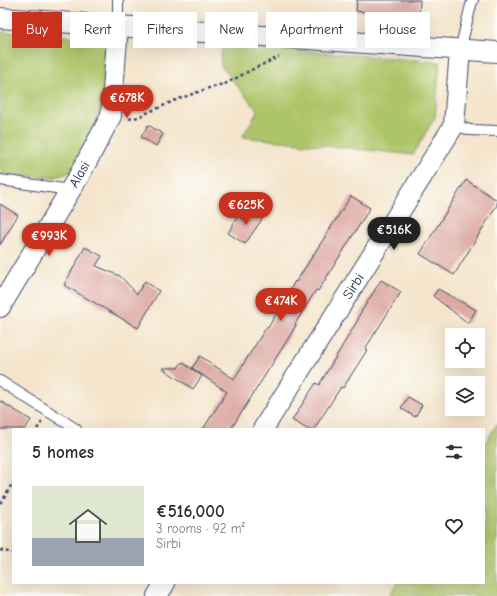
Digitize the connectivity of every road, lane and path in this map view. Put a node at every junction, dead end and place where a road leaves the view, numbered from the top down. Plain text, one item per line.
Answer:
1 (118, 0) edge
2 (473, 0) edge
3 (118, 12) edge
4 (0, 18) edge
5 (70, 23) edge
6 (125, 27) edge
7 (116, 48) edge
8 (460, 50) junction
9 (497, 52) edge
10 (281, 56) dead end
11 (107, 123) junction
12 (454, 125) junction
13 (497, 131) edge
14 (0, 180) edge
15 (70, 190) junction
16 (0, 307) edge
17 (0, 381) edge
18 (74, 428) edge
19 (264, 428) edge
20 (12, 484) edge
21 (0, 502) edge
22 (0, 550) edge
23 (12, 553) edge
24 (164, 584) edge
25 (157, 596) edge

1 - 3 lane
2 - 8 lane
4 - 5 street
6 - 8 street
7 - 11 street, Alasi
8 - 9 street
8 - 12 street, Sirbi
10 - 11 path
11 - 15 street, Alasi
12 - 13 lane
12 - 19 street, Sirbi
14 - 15 lane
15 - 16 street, Alasi
17 - 18 lane
20 - 21 path
22 - 23 path
24 - 25 street

